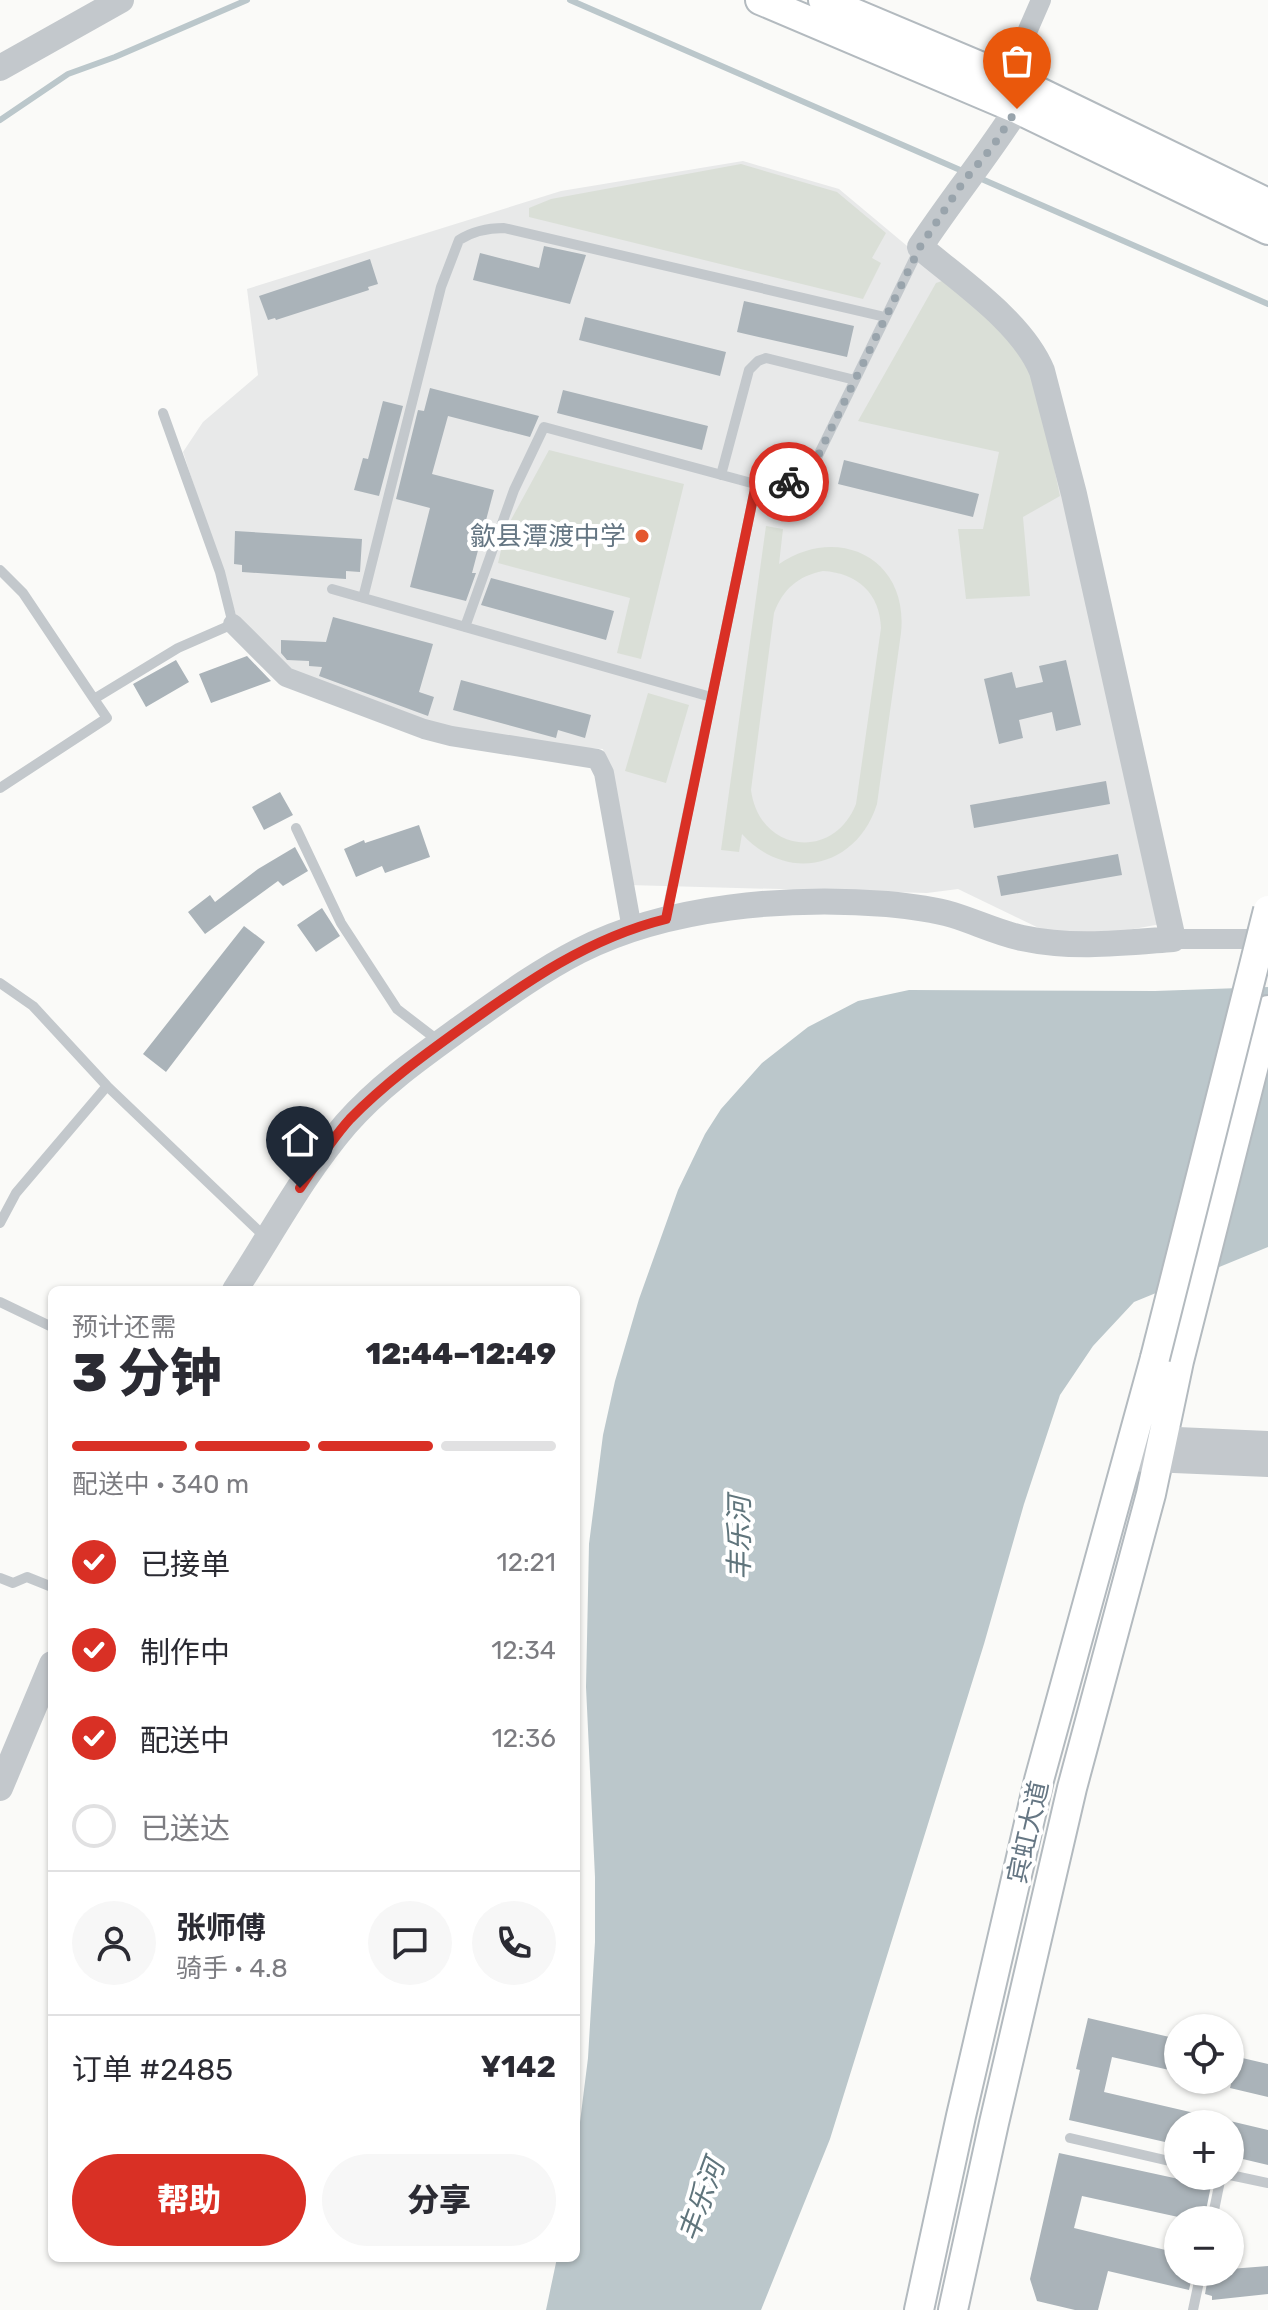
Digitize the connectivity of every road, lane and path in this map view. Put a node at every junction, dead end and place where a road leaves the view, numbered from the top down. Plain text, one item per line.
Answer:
1 (121, 0) edge
2 (760, 0) edge
3 (823, 0) edge
4 (1041, 0) edge
5 (0, 68) edge
6 (1007, 78) junction
7 (1017, 109) junction
8 (1268, 203) edge
9 (1268, 230) edge
10 (920, 247) junction
11 (885, 317) junction
12 (855, 380) junction
13 (163, 413) dead end
14 (721, 475) junction
15 (756, 484) junction
16 (0, 570) edge
17 (332, 589) dead end
18 (363, 598) junction
19 (233, 624) junction
20 (465, 627) junction
21 (711, 697) junction
22 (94, 699) junction
23 (0, 788) edge
24 (296, 828) dead end
25 (1268, 910) edge
26 (666, 919) junction
27 (632, 929) junction
28 (1173, 939) junction
29 (1268, 939) edge
30 (0, 983) edge
31 (1268, 1010) edge
32 (441, 1043) junction
33 (107, 1086) junction
34 (0, 1223) edge
35 (268, 1239) junction
36 (238, 1286) edge
37 (0, 1302) edge
38 (48, 1325) edge
39 (1167, 1360) junction
40 (1268, 1444) edge
41 (1130, 1448) junction
42 (1161, 1449) junction
43 (1268, 1464) edge
44 (0, 1578) edge
45 (48, 1585) edge
46 (48, 1674) edge
47 (0, 1788) edge
48 (1070, 2138) dead end
49 (1164, 2160) edge
50 (1244, 2178) edge
51 (1268, 2183) edge
52 (1198, 2286) edge
53 (919, 2310) edge
54 (953, 2310) edge
55 (1193, 2310) edge

1 - 5 street
2 - 7 main road
3 - 6 main road
4 - 6 street
6 - 8 main road
7 - 9 main road
7 - 10 street
10 - 11 lane
10 - 28 street
11 - 12 lane
11 - 18 lane
12 - 14 lane
12 - 15 lane
13 - 19 lane
14 - 15 lane
14 - 20 lane
15 - 21 lane
16 - 22 lane
17 - 18 lane
18 - 20 lane
19 - 22 lane
19 - 27 street
20 - 21 lane
21 - 26 lane
22 - 23 lane
24 - 32 lane
25 - 39 main road, bridge
26 - 27 street
26 - 28 street
27 - 32 street
28 - 29 street
30 - 33 lane
31 - 39 main road
32 - 35 street
33 - 34 lane
33 - 35 lane
35 - 36 street
37 - 38 lane
39 - 41 main road, 宾虹大道
39 - 42 main road, 宾虹大道
40 - 42 street
41 - 42 street
41 - 53 main road, 宾虹大道
42 - 43 street
42 - 54 main road, 宾虹大道
44 - 45 lane
46 - 47 street
48 - 49 lane
50 - 51 lane
52 - 55 lane

